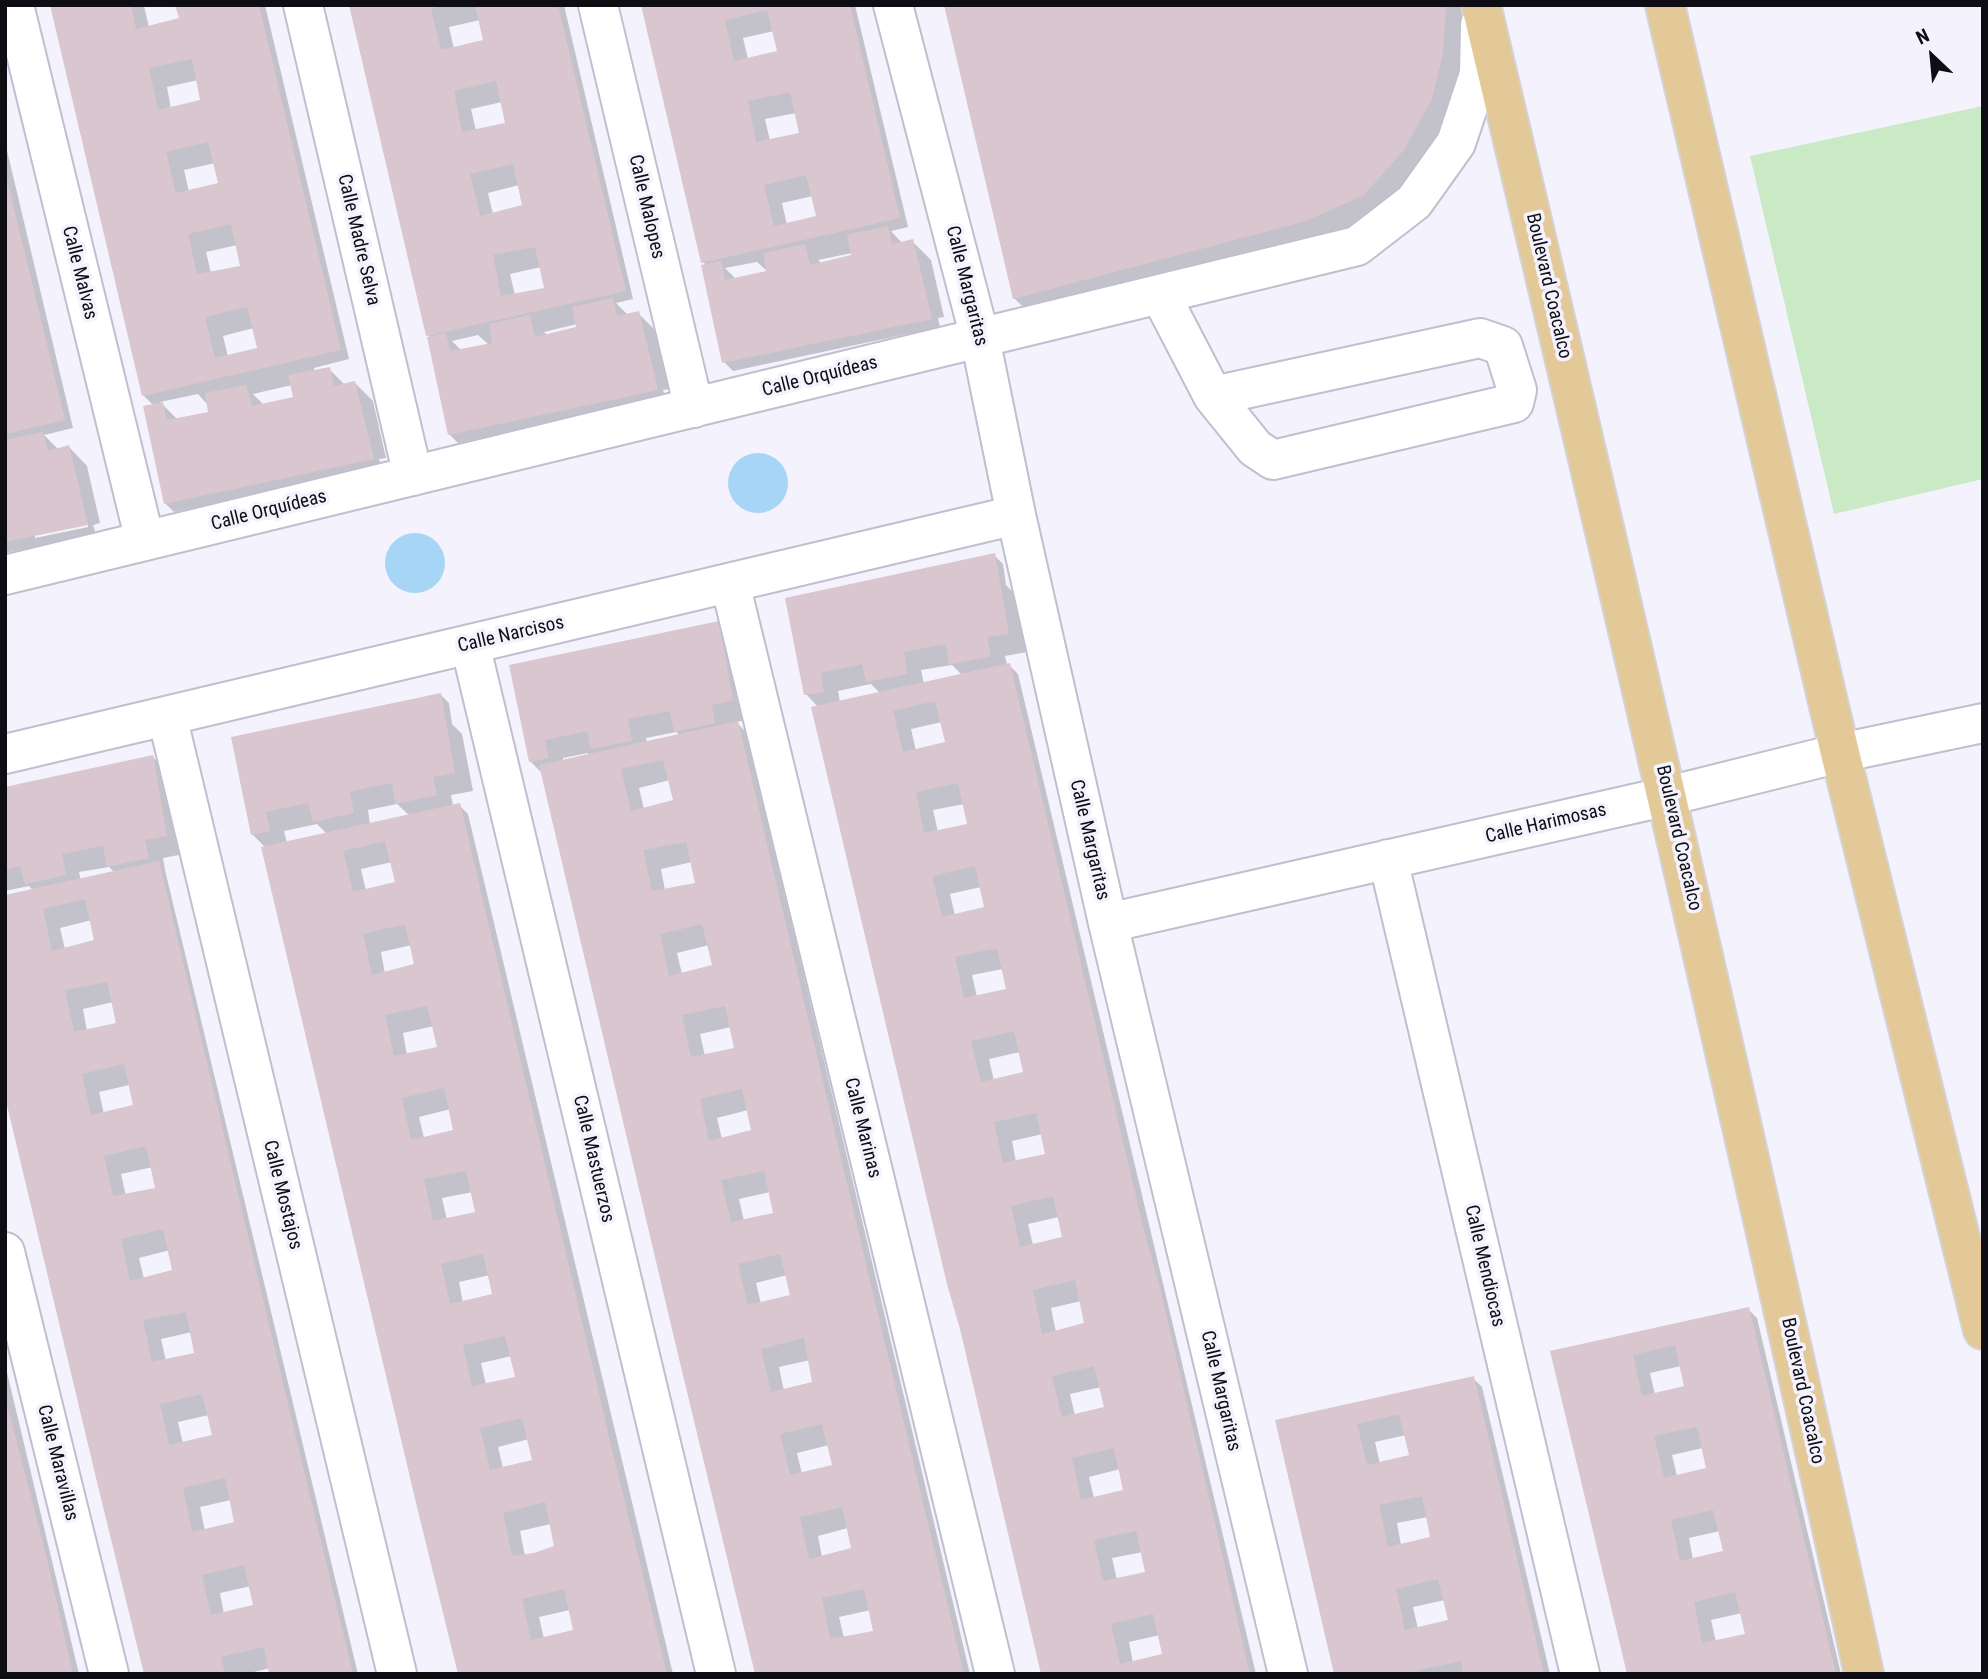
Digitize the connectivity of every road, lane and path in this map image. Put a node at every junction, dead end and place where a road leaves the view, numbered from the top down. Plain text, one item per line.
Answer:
1 (14, 5) edge
2 (303, 5) edge
3 (598, 5) edge
4 (893, 5) edge
5 (1481, 5) edge
6 (1665, 5) edge
7 (1160, 294) junction
8 (980, 338) junction
9 (1213, 396) junction
10 (694, 408) junction
11 (413, 475) junction
12 (1016, 515) junction
13 (145, 541) junction
14 (5, 575) edge
15 (730, 583) junction
16 (470, 644) junction
17 (167, 716) junction
18 (1983, 723) edge
19 (1840, 753) junction
20 (5, 754) edge
21 (1668, 796) junction
22 (1388, 859) junction
23 (1108, 923) junction
24 (5, 1252) edge
25 (1983, 1330) edge
26 (109, 1674) edge
27 (397, 1674) edge
28 (716, 1674) edge
29 (995, 1674) edge
30 (1288, 1674) edge
31 (1580, 1674) edge
32 (1864, 1674) edge

1 - 13 street, Calle Malvas
2 - 11 street, Calle Madre Selva
3 - 10 street, Calle Malopes
4 - 8 street, Calle Margaritas
5 - 7 street, Calle Orquídeas
5 - 21 main road, Boulevard Coacalco
6 - 19 main road
7 - 8 street, Calle Orquídeas
7 - 9 street
8 - 10 street, Calle Orquídeas
8 - 12 street, Calle Margaritas
9 - 9 street
10 - 11 street, Calle Orquídeas
11 - 13 street, Calle Orquídeas
12 - 15 street, Calle Narcisos
12 - 23 street, Calle Margaritas
13 - 14 street, Calle Orquídeas
15 - 16 street, Calle Narcisos
15 - 29 street, Calle Marinas
16 - 17 street, Calle Narcisos
16 - 28 street, Calle Mastuerzos
17 - 20 street, Calle Narcisos
17 - 27 street, Calle Mostajos
18 - 19 street, Calle Harimosas
19 - 21 street, Calle Harimosas
19 - 25 main road
21 - 22 street, Calle Harimosas
21 - 32 main road, Boulevard Coacalco
22 - 23 street, Calle Harimosas
22 - 31 street, Calle Mendiocas
23 - 30 street, Calle Margaritas
24 - 26 street, Calle Maravillas

